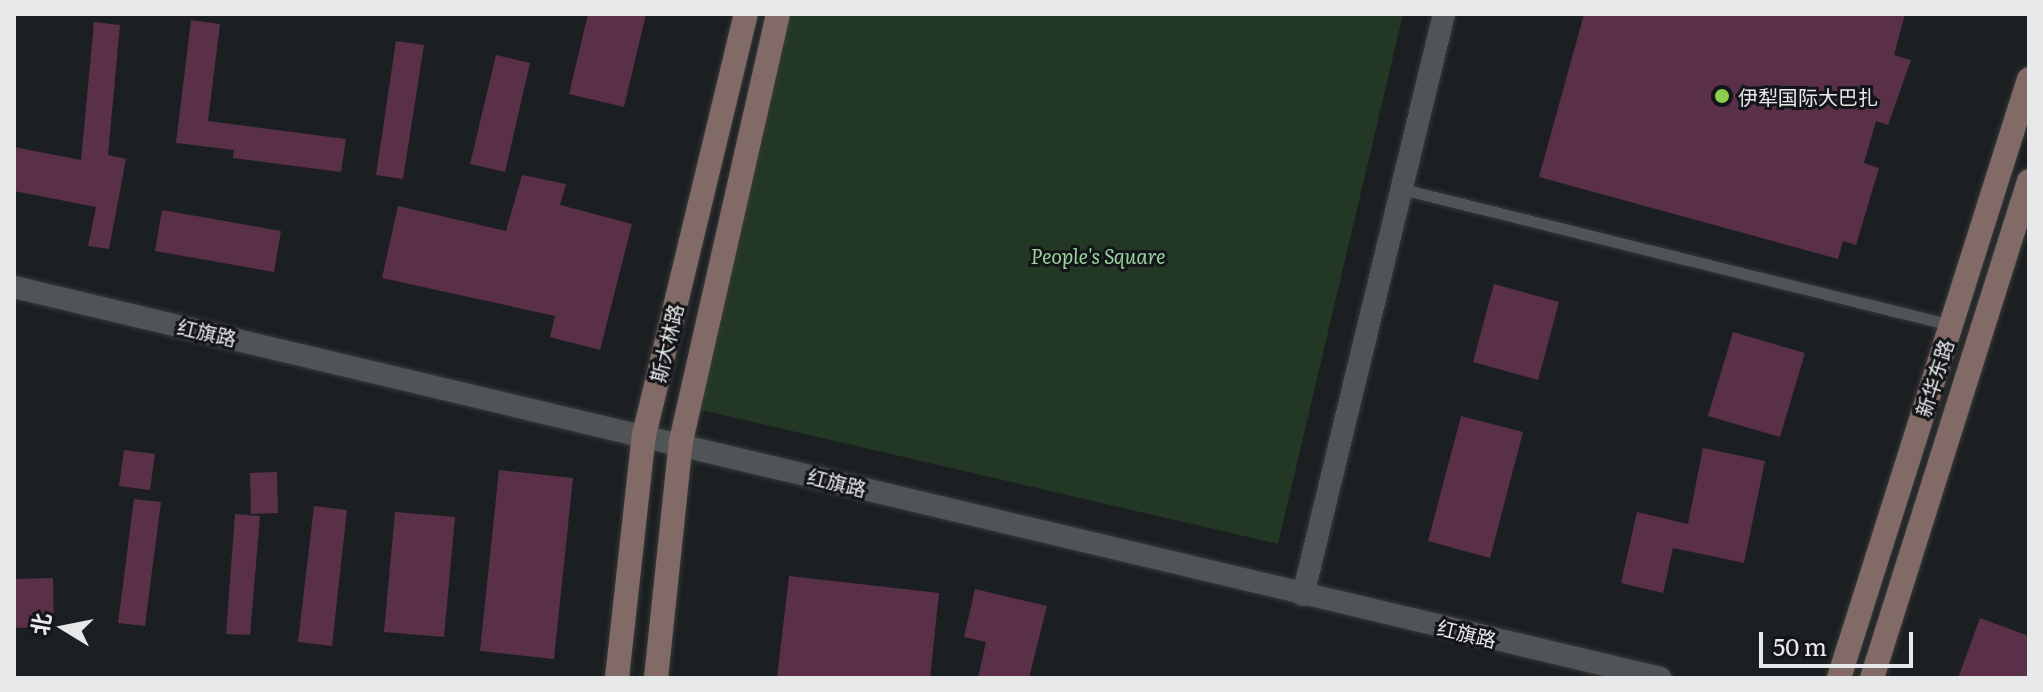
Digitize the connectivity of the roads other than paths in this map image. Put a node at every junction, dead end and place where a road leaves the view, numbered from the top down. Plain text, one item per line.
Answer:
1 (746, 14) edge
2 (778, 14) edge
3 (1444, 14) edge
4 (2029, 79) edge
5 (2029, 181) edge
6 (1402, 189) junction
7 (14, 287) edge
8 (1951, 325) junction
9 (644, 435) junction
10 (681, 444) junction
11 (1303, 595) junction
12 (617, 678) edge
13 (656, 678) edge
14 (1660, 678) edge
15 (1839, 678) edge
16 (1872, 678) edge

1 - 9 main road, 斯大林路
2 - 10 main road, 斯大林路
3 - 6 street
4 - 8 main road, 新华东路
5 - 16 main road, 新华东路
6 - 8 lane
6 - 11 street
7 - 9 street, 红旗路
8 - 15 main road, 新华东路
9 - 10 street, 红旗路
9 - 12 main road, 斯大林路
10 - 11 street, 红旗路
10 - 13 main road, 斯大林路
11 - 14 street, 红旗路

